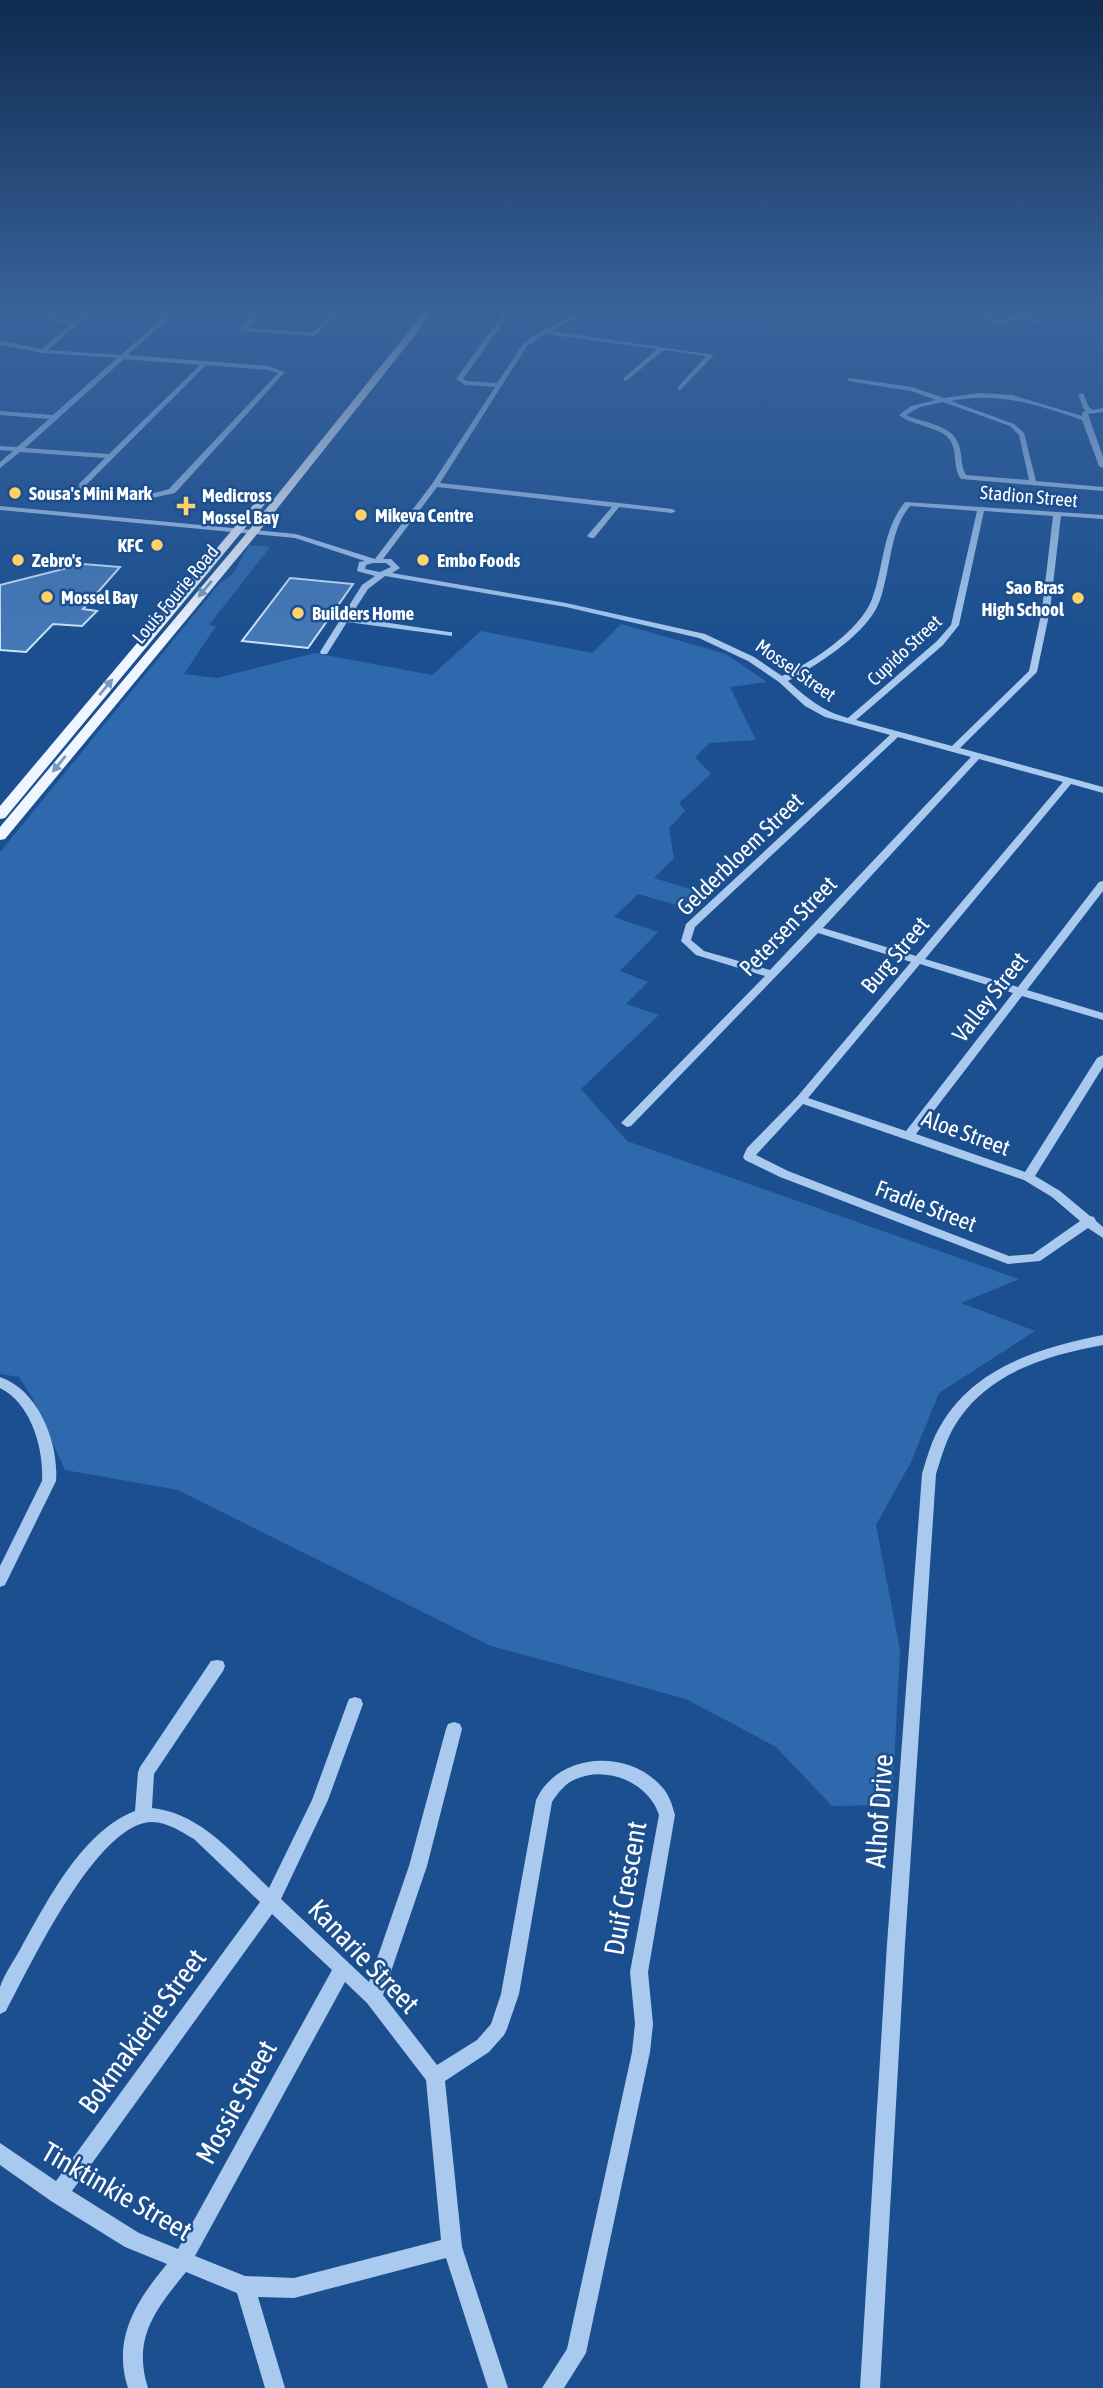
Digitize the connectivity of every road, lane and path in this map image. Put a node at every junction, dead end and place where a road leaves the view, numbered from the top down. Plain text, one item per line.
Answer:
1 (50, 421) edge
2 (145, 421) edge
3 (235, 421) edge
4 (333, 421) edge
5 (337, 421) edge
6 (476, 421) edge
7 (917, 421) edge
8 (997, 421) edge
9 (1086, 421) edge
10 (0, 447) edge
11 (18, 449) junction
12 (110, 456) junction
13 (0, 466) edge
14 (1103, 466) edge
15 (1033, 484) junction
16 (435, 485) junction
17 (1103, 489) edge
18 (618, 504) junction
19 (0, 508) edge
20 (981, 509) junction
21 (672, 511) dead end
22 (1057, 515) junction
23 (0, 516) edge
24 (1103, 517) edge
25 (243, 534) junction
26 (591, 536) dead end
27 (391, 545) junction
28 (375, 560) junction
29 (388, 561) junction
30 (396, 568) junction
31 (363, 569) junction
32 (384, 574) junction
33 (467, 586) junction
34 (365, 587) junction
35 (345, 619) junction
36 (449, 634) dead end
37 (324, 652) dead end
38 (782, 680) junction
39 (848, 722) junction
40 (895, 735) junction
41 (953, 750) junction
42 (976, 757) junction
43 (1068, 782) junction
44 (1103, 790) edge
45 (0, 815) edge
46 (0, 836) edge
47 (1103, 884) edge
48 (816, 929) junction
49 (919, 960) junction
50 (771, 974) junction
51 (1020, 992) junction
52 (1103, 1017) edge
53 (1103, 1058) edge
54 (801, 1098) junction
55 (627, 1123) dead end
56 (909, 1135) junction
57 (751, 1152) joint
58 (1028, 1177) junction
59 (1098, 1227) edge
60 (1103, 1340) edge
61 (0, 1382) edge
62 (0, 1581) edge
63 (217, 1666) dead end
64 (355, 1704) dead end
65 (454, 1729) dead end
66 (146, 1772) joint
67 (152, 1815) junction
68 (272, 1900) junction
69 (342, 1970) junction
70 (373, 1997) junction
71 (1, 2001) edge
72 (435, 2077) junction
73 (0, 2153) edge
74 (58, 2194) junction
75 (452, 2247) junction
76 (181, 2262) junction
77 (245, 2286) junction
78 (138, 2388) edge
79 (275, 2388) edge
80 (498, 2388) edge
81 (552, 2388) edge
82 (870, 2388) edge

1 - 11 street
2 - 12 street
3 - 12 street
4 - 25 main road, Louis Fourie Road
5 - 25 main road, Louis Fourie Road
6 - 16 street
7 - 15 street
8 - 15 street
9 - 14 street
10 - 11 street
11 - 12 street
11 - 13 street
15 - 17 street
16 - 18 street
16 - 27 street
18 - 21 street
18 - 26 street
19 - 25 street
20 - 22 street, Stadion Street
20 - 38 street, Stadion Street
20 - 39 street, Cupido Street
22 - 24 street, Stadion Street
22 - 41 street
23 - 25 street
25 - 28 street
25 - 31 street
45 -> 25 main road, Louis Fourie Road
25 -> 46 main road, Louis Fourie Road
27 - 28 street
27 - 29 street
28 - 29 street
28 - 31 street
29 - 30 street
30 - 32 street
30 - 33 street
31 - 32 street, Mossel Street
31 - 34 street
32 - 33 street, Mossel Street
32 - 34 street
33 - 38 street, Mossel Street
34 - 35 street
35 - 36 street
35 - 37 street
38 - 39 street, Mossel Street
39 - 40 street, Mossel Street
40 - 41 street, Mossel Street
40 - 50 street, Gelderbloem Street
41 - 42 street, Mossel Street
42 - 43 street, Mossel Street
42 - 48 street, Petersen Street
43 - 44 street, Mossel Street
43 - 49 street, Burg Street
47 - 51 street, Valley Street
48 - 49 street
48 - 50 street, Petersen Street
49 - 51 street
49 - 54 street, Burg Street
50 - 55 street, Petersen Street
51 - 52 street
51 - 56 street, Valley Street
53 - 58 street
54 - 56 street, Aloe Street
54 - 57 street, Burg Street
56 - 58 street, Aloe Street
57 - 59 street, Fradie Street
58 - 59 street, Aloe Street
60 - 82 street, Alhof Drive
61 - 62 street
63 - 66 street
64 - 68 street, Bokmakierie Street
65 - 70 street
66 - 67 street
67 - 68 street, Kanarie Street
67 - 71 street
68 - 69 street, Kanarie Street
68 - 74 street, Bokmakierie Street
69 - 70 street, Kanarie Street
69 - 76 street, Mossie Street
70 - 72 street, Kanarie Street
72 - 75 street
72 - 81 street, Duif Crescent
73 - 74 street, Tinktinkie Street
74 - 76 street, Tinktinkie Street
75 - 77 street, Tinktinkie Street
75 - 80 street
76 - 77 street, Tinktinkie Street
76 - 78 street, Mossie Street
77 - 79 street

